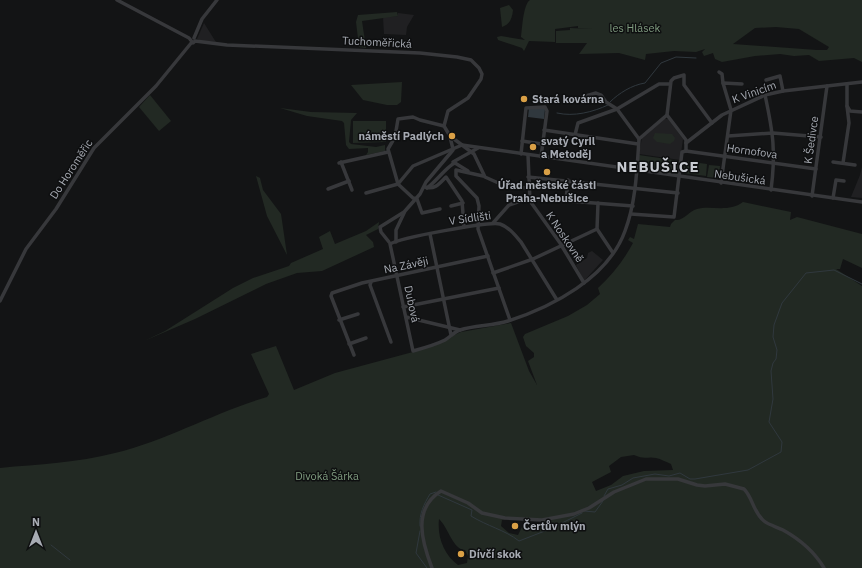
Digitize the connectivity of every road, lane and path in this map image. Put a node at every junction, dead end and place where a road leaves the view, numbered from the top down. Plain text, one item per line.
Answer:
1 (117, 0) edge
2 (217, 0) edge
3 (193, 40) junction
4 (719, 72) dead end
5 (766, 80) dead end
6 (862, 82) edge
7 (723, 83) junction
8 (670, 84) junction
9 (742, 84) dead end
10 (847, 84) junction
11 (828, 86) junction
12 (783, 91) junction
13 (765, 95) junction
14 (579, 98) dead end
15 (847, 106) junction
16 (617, 109) junction
17 (731, 110) junction
18 (854, 112) junction
19 (862, 112) edge
20 (666, 115) junction
21 (712, 123) junction
22 (849, 123) junction
23 (444, 126) junction
24 (544, 130) junction
25 (773, 132) junction
26 (575, 135) junction
27 (450, 136) junction
28 (728, 136) junction
29 (821, 137) junction
30 (639, 139) junction
31 (522, 141) junction
32 (686, 143) junction
33 (542, 144) junction
34 (638, 144) junction
35 (462, 145) junction
36 (478, 148) junction
37 (454, 149) junction
38 (686, 151) junction
39 (388, 152) junction
40 (472, 152) junction
41 (522, 154) junction
42 (528, 155) junction
43 (725, 156) junction
44 (541, 157) junction
45 (833, 162) dead end
46 (775, 163) junction
47 (843, 163) junction
48 (451, 164) junction
49 (855, 165) dead end
50 (816, 169) junction
51 (636, 170) junction
52 (470, 173) junction
53 (483, 176) junction
54 (528, 177) junction
55 (679, 177) junction
56 (568, 180) junction
57 (348, 181) junction
58 (844, 181) dead end
59 (721, 183) junction
60 (398, 184) junction
61 (634, 187) junction
62 (426, 188) junction
63 (528, 188) junction
64 (328, 189) dead end
65 (352, 190) dead end
66 (771, 190) junction
67 (678, 193) junction
68 (366, 194) dead end
69 (812, 196) junction
70 (529, 198) junction
71 (833, 198) junction
72 (417, 199) junction
73 (566, 200) junction
74 (862, 202) edge
75 (463, 203) junction
76 (598, 203) junction
77 (451, 206) dead end
78 (633, 206) junction
79 (440, 209) dead end
80 (405, 211) junction
81 (631, 214) junction
82 (493, 223) junction
83 (477, 225) junction
84 (464, 227) junction
85 (597, 229) junction
86 (430, 234) junction
87 (389, 242) dead end
88 (396, 242) junction
89 (562, 246) junction
90 (613, 253) junction
91 (488, 256) junction
92 (533, 259) junction
93 (437, 267) junction
94 (493, 273) junction
95 (397, 276) junction
96 (371, 282) junction
97 (584, 283) junction
98 (499, 288) junction
99 (444, 299) junction
100 (557, 300) junction
101 (0, 302) edge
102 (404, 307) junction
103 (358, 314) dead end
104 (406, 317) junction
105 (339, 320) junction
106 (510, 320) junction
107 (450, 328) junction
108 (461, 330) junction
109 (451, 335) junction
110 (366, 338) dead end
111 (391, 342) dead end
112 (349, 344) junction
113 (353, 355) dead end
114 (432, 568) edge
115 (824, 568) edge

1 - 3 street
2 - 3 street, Do Horoměřic
3 - 23 street, Tuchoměřická
3 - 101 street, Do Horoměřic
4 - 7 street
5 - 12 street
6 - 10 street, K Vinicím
7 - 9 street
7 - 17 street
8 - 16 street
8 - 20 street
8 - 21 street
10 - 11 street, K Vinicím
10 - 15 street
11 - 12 street, K Vinicím
11 - 29 street, K Šedivce
12 - 13 street, K Vinicím
13 - 17 street, K Vinicím
13 - 25 street
14 - 16 street
15 - 18 street
15 - 22 street
16 - 26 street
16 - 30 street
17 - 21 street, K Vinicím
17 - 28 street
18 - 19 street
18 - 22 street
20 - 30 street
20 - 32 street
21 - 32 street, K Vinicím
22 - 47 street
23 - 27 street
23 - 39 street
24 - 26 street
24 - 31 street
24 - 33 street
25 - 28 street
25 - 29 street
25 - 46 street
26 - 34 street
27 - 35 street
27 - 37 street
28 - 43 street
29 - 50 street, K Šedivce
30 - 34 street
31 - 33 street
31 - 41 street
32 - 38 street
33 - 44 street
34 - 51 street
35 - 36 street
35 - 37 street
35 - 40 street
36 - 40 street
36 - 41 street, Nebušická
37 - 60 street
37 - 62 street
38 - 43 street, Hornofova
38 - 55 street
39 - 57 street
39 - 60 street
40 - 48 street
40 - 53 street
41 - 42 street, Nebušická
42 - 44 street, Nebušická
42 - 54 street, K Noskovně
43 - 46 street, Hornofova
43 - 59 street
44 - 51 street, Nebušická
45 - 47 street
46 - 50 street, Hornofova
46 - 66 street
47 - 49 street
48 - 52 street
48 - 62 street
50 - 69 street, K Šedivce
51 - 55 street, Nebušická
51 - 61 street
52 - 53 street
52 - 83 street
53 - 63 street
54 - 56 street
54 - 63 street, K Noskovně
55 - 59 street, Nebušická
55 - 67 street
56 - 61 street
56 - 73 street
57 - 64 street
57 - 65 street
58 - 71 street
59 - 66 street, Nebušická
60 - 68 street
60 - 72 street
61 - 67 street
61 - 78 street
62 - 72 street
62 - 75 street
63 - 70 street, K Noskovně
66 - 69 street, Nebušická
67 - 81 street
69 - 71 street, Nebušická
70 - 73 street
70 - 82 street
70 - 89 street, K Noskovně
71 - 74 street, Nebušická
72 - 79 street
72 - 80 street
73 - 76 street
75 - 77 street
75 - 84 street
76 - 78 street
76 - 85 street
78 - 81 street
80 - 87 street
80 - 88 street
81 - 90 street
82 - 83 street, V Sídlišti
82 - 92 street, V Sídlišti
83 - 84 street, V Sídlišti
83 - 91 street
84 - 86 street, V Sídlišti
85 - 89 street
85 - 90 street
86 - 88 street, V Sídlišti
86 - 93 street
88 - 95 street, Dubová
89 - 92 street
89 - 97 street, K Noskovně
90 - 97 street
91 - 93 street, Na Závěji
91 - 94 street
92 - 94 street
92 - 100 street, V Sídlišti
93 - 95 street, Na Závěji
93 - 99 street
94 - 98 street
95 - 96 street, Na Závěji
95 - 102 street, Dubová
96 - 105 street, Na Závěji
96 - 111 street
97 - 100 street
98 - 99 street
98 - 106 street
99 - 102 street
99 - 107 street
100 - 106 street
102 - 104 street, Dubová
103 - 105 street
104 - 107 street
104 - 109 street, Dubová
105 - 112 street
106 - 108 street
107 - 108 street
107 - 109 street
108 - 109 street
110 - 112 street
112 - 113 street
114 - 115 street

